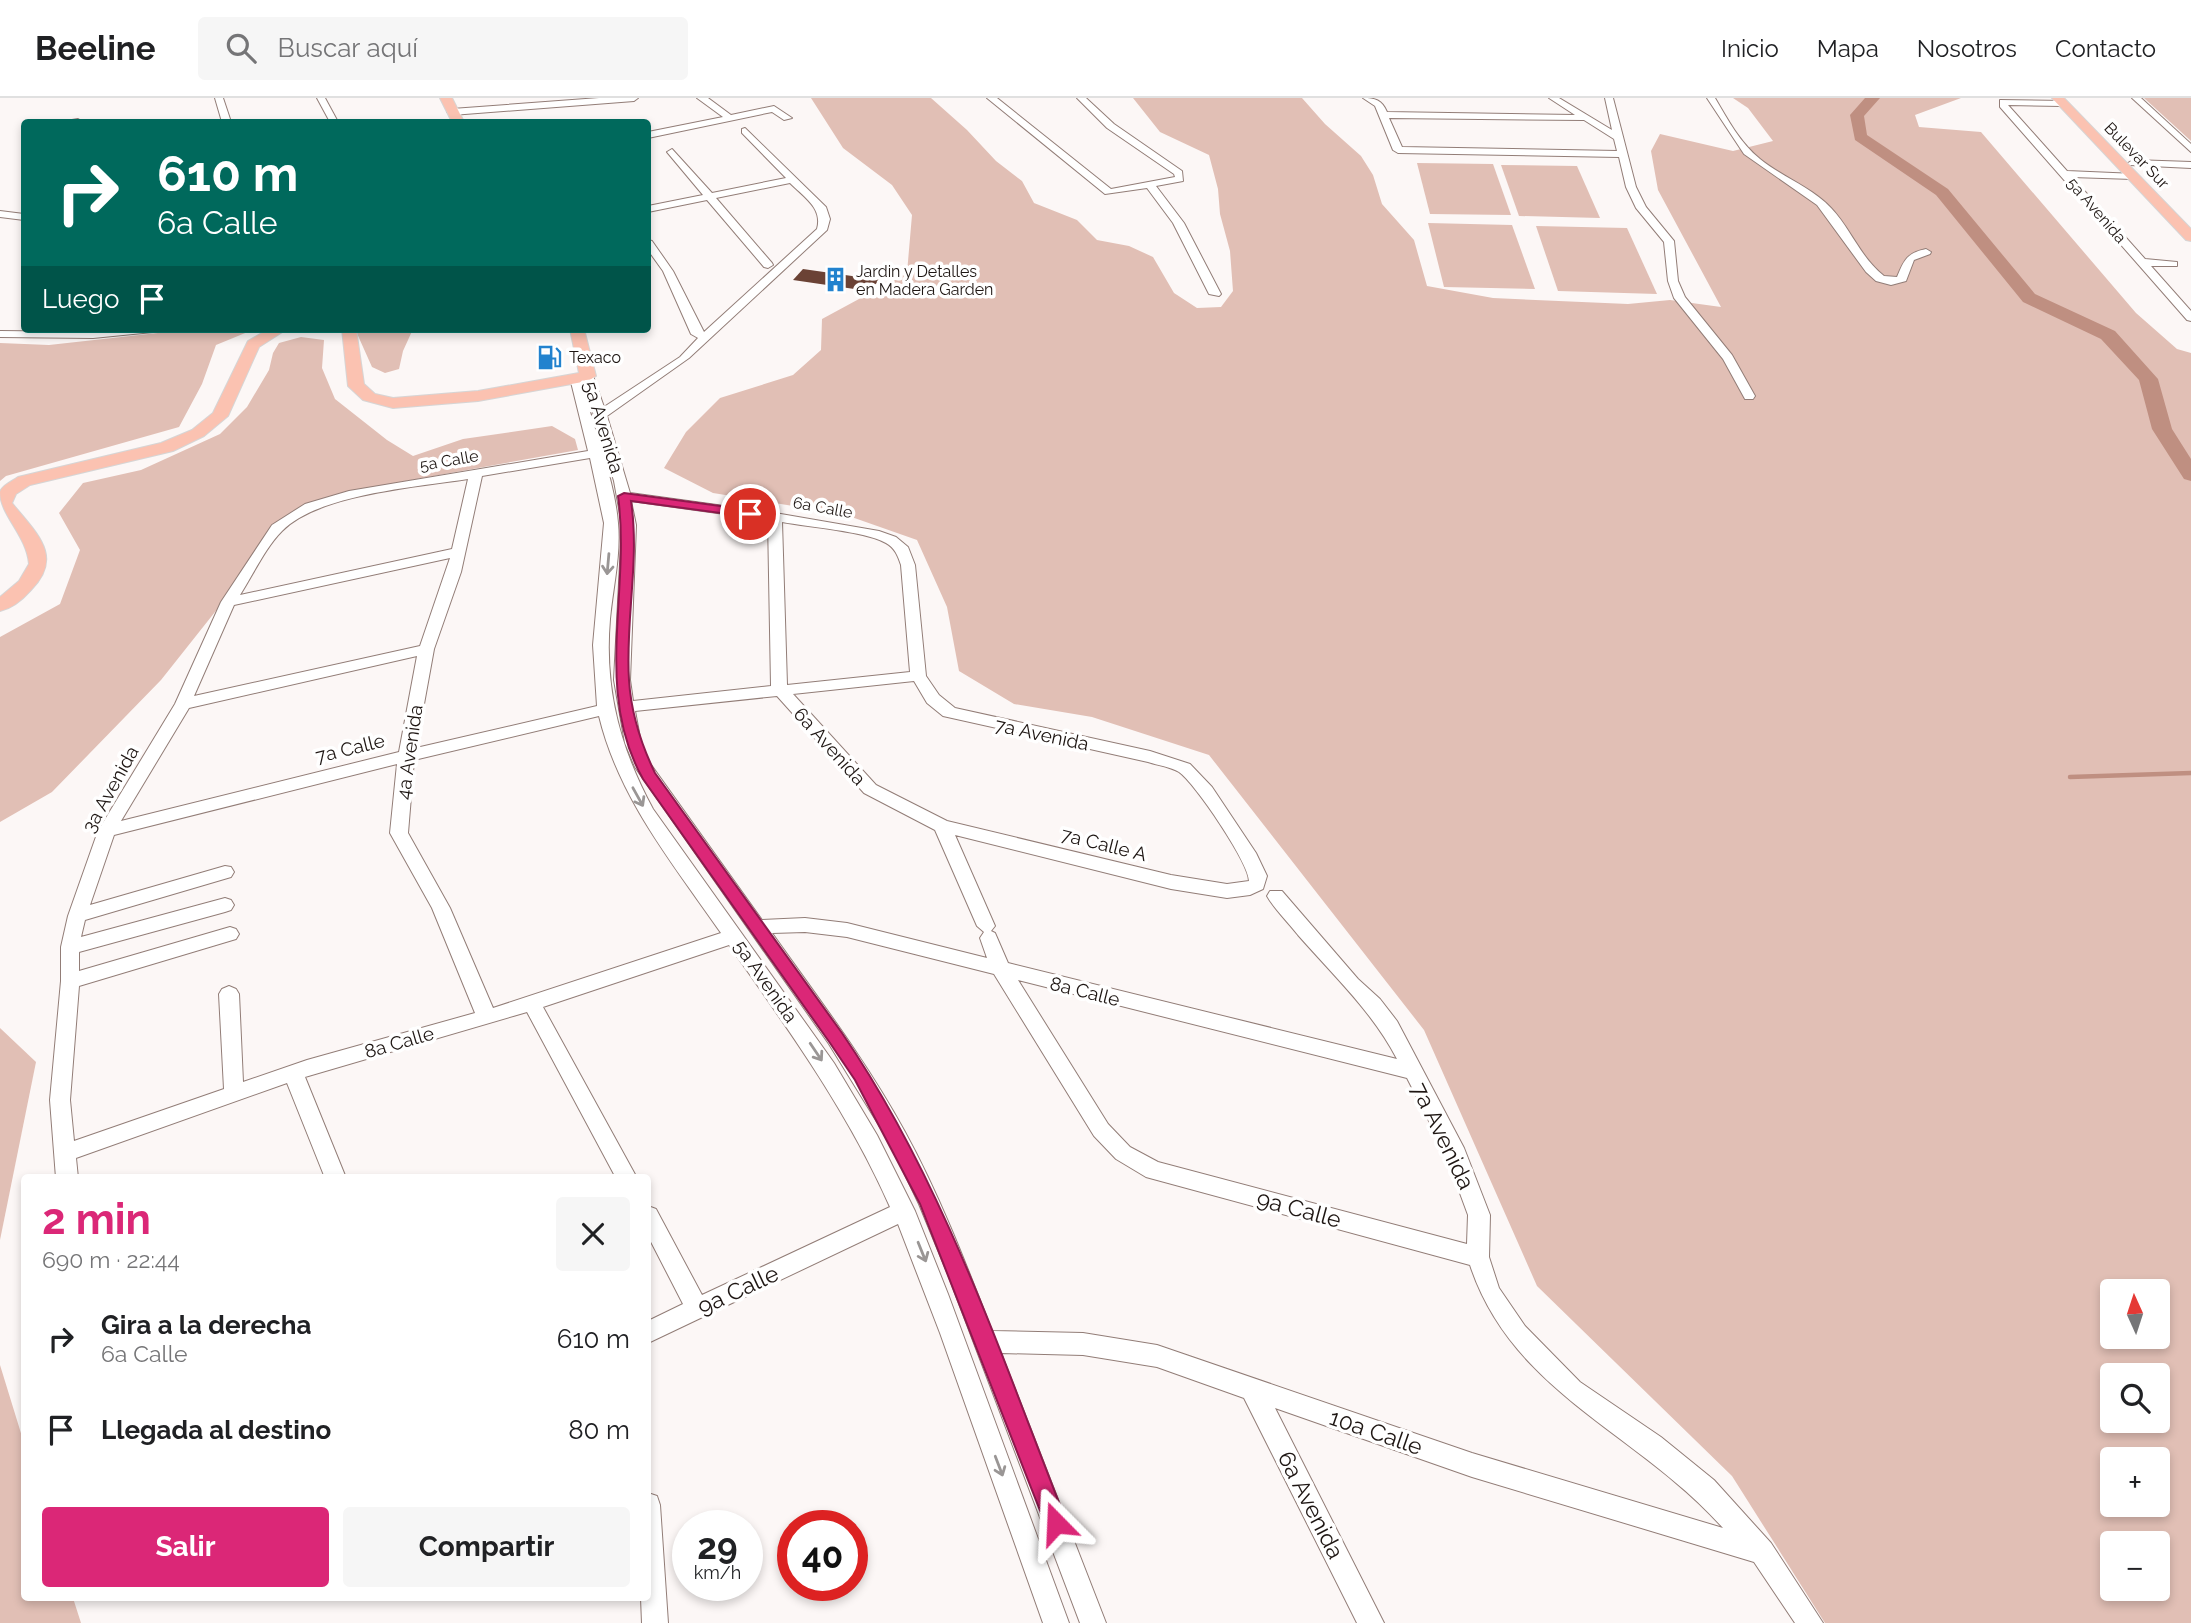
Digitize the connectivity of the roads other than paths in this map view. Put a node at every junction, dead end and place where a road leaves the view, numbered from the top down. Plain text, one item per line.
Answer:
1 (219, 98) edge
2 (321, 98) edge
3 (433, 98) edge
4 (446, 98) edge
5 (634, 98) edge
6 (701, 98) edge
7 (991, 98) edge
8 (1081, 98) edge
9 (1367, 98) edge
10 (1553, 98) edge
11 (1569, 98) edge
12 (1609, 98) edge
13 (1711, 98) edge
14 (2136, 98) edge
15 (2064, 100) edge
16 (1385, 115) junction
17 (728, 117) junction
18 (787, 118) dead end
19 (1583, 118) junction
20 (226, 119) edge
21 (332, 119) edge
22 (451, 119) edge
23 (746, 131) dead end
24 (1616, 132) junction
25 (651, 134) edge
26 (2191, 149) edge
27 (672, 152) dead end
28 (1622, 154) junction
29 (2191, 165) edge
30 (2133, 170) junction
31 (2066, 174) junction
32 (794, 179) junction
33 (1150, 186) junction
34 (711, 196) junction
35 (651, 208) edge
36 (0, 214) edge
37 (21, 217) edge
38 (2191, 222) edge
39 (2191, 237) edge
40 (651, 247) edge
41 (1926, 252) dead end
42 (2141, 262) junction
43 (2173, 264) dead end
44 (768, 265) dead end
45 (1216, 294) dead end
46 (2191, 318) edge
47 (46, 333) edge
48 (272, 333) edge
49 (349, 333) edge
50 (563, 333) edge
51 (577, 333) edge
52 (0, 334) edge
53 (706, 337) junction
54 (352, 366) joint
55 (581, 372) junction
56 (1749, 396) dead end
57 (226, 402) junction
58 (600, 415) junction
59 (596, 453) junction
60 (476, 474) junction
61 (0, 493) edge
62 (624, 496) junction
63 (310, 507) joint
64 (775, 517) junction
65 (0, 520) edge
66 (629, 532) junction
67 (611, 535) junction
68 (458, 552) junction
69 (0, 598) edge
70 (229, 602) junction
71 (0, 605) edge
72 (426, 649) junction
73 (918, 676) junction
74 (779, 690) junction
75 (183, 704) junction
76 (625, 707) junction
77 (604, 710) junction
78 (406, 756) junction
79 (641, 762) junction
80 (623, 769) junction
81 (942, 826) junction
82 (107, 831) junction
83 (225, 872) dead end
84 (1266, 890) junction
85 (225, 905) dead end
86 (77, 916) junction
87 (757, 927) junction
88 (230, 934) dead end
89 (734, 936) junction
90 (70, 947) junction
91 (1002, 971) junction
92 (70, 981) junction
93 (800, 986) junction
94 (229, 994) dead end
95 (778, 995) junction
96 (532, 1004) junction
97 (487, 1018) junction
98 (1412, 1071) junction
99 (293, 1073) junction
100 (234, 1094) junction
101 (65, 1153) junction
102 (67, 1174) edge
103 (334, 1174) edge
104 (625, 1174) edge
105 (904, 1211) junction
106 (651, 1222) edge
107 (1478, 1257) junction
108 (970, 1302) junction
109 (698, 1309) junction
110 (944, 1311) junction
111 (651, 1331) edge
112 (985, 1342) junction
113 (1252, 1388) junction
114 (1762, 1552) junction
115 (651, 1556) edge
116 (655, 1623) edge
117 (1056, 1623) edge
118 (1093, 1623) edge
119 (1371, 1623) edge
120 (1810, 1623) edge

1 - 20 street
2 - 21 street
3 - 22 main road
4 - 22 main road
5 - 22 street
6 - 17 street
7 - 33 street
8 - 33 street
9 - 16 street
10 - 19 street
11 - 24 street
12 - 24 street
13 - 41 street
14 - 26 street
15 - 30 main road, Bulevar Sur
15 - 31 street, 5a Avenida
16 - 19 street
16 - 28 street
17 - 18 street
17 - 25 street
19 - 24 street
23 - 32 street
24 - 28 street
27 - 34 street
28 - 56 street
29 - 30 street
30 - 31 street
30 - 38 main road, Bulevar Sur
30 - 39 main road, Bulevar Sur
31 - 42 street, 5a Avenida
32 - 34 street
32 - 53 street
33 - 45 street
34 - 35 street
34 - 44 street
36 - 37 street
40 - 53 street
42 - 43 street
42 - 46 street, 5a Avenida
47 - 52 street
48 - 57 main road
49 - 54 main road
50 - 55 main road, 5a Avenida
51 - 55 main road, 5a Avenida
53 - 58 street
54 - 55 main road
55 - 58 street, 5a Avenida
55 - 59 street, 5a Avenida
57 - 61 main road
57 - 71 main road
58 - 62 street, 5a Avenida
59 - 60 street, 5a Calle
59 - 67 street, 5a Avenida
60 - 63 street, 5a Calle
60 - 68 street, 4a Avenida
62 - 64 street, 6a Calle
62 - 66 street, 5a Avenida
63 - 70 street, 3a Avenida
64 - 73 street, 6a Calle
64 - 74 street, 6a Avenida
65 - 69 main road
66 - 67 street
66 - 76 street, 5a Avenida
67 -> 77 street, 5a Avenida
68 - 70 street
68 - 72 street, 4a Avenida
70 - 75 street, 3a Avenida
72 - 75 street
72 - 78 street, 4a Avenida
73 - 74 street
73 - 84 street, 7a Avenida
74 - 76 street
74 - 81 street, 6a Avenida
75 - 82 street, 3a Avenida
76 - 79 street, 5a Avenida
77 - 78 street, 7a Calle
77 - 80 street, 5a Avenida
78 - 82 street, 7a Calle
78 - 97 street, 4a Avenida
79 - 80 street
79 - 87 street, 5a Avenida
80 -> 89 street, 5a Avenida
81 - 84 street, 7a Calle A
81 - 91 street
82 - 86 street, 3a Avenida
83 - 86 street
84 - 98 street, 7a Avenida
85 - 90 street
86 - 90 street, 3a Avenida
87 - 91 street, 8a Calle
87 - 93 street, 5a Avenida
88 - 92 street
89 - 95 street, 5a Avenida
89 - 96 street, 8a Calle
90 - 92 street, 3a Avenida
91 - 98 street, 8a Calle
91 - 107 street, 9a Calle
92 - 101 street, 3a Avenida
93 - 95 street
93 - 108 street, 5a Avenida
94 - 100 street
95 -> 105 street, 5a Avenida
96 - 97 street, 8a Calle
96 - 104 street
97 - 99 street, 8a Calle
98 - 107 street, 7a Avenida
99 - 100 street, 8a Calle
99 - 103 street
100 - 101 street, 8a Calle
101 - 102 street, 3a Avenida
105 - 109 street, 9a Calle
105 -> 110 street, 5a Avenida
106 - 109 street
107 - 114 street, 7a Avenida
108 - 110 street
108 - 112 street, 5a Avenida
109 - 111 street, 9a Calle
110 -> 117 street, 5a Avenida
112 - 113 street, 10a Calle
112 - 118 street, 5a Avenida
113 - 114 street, 10a Calle
113 - 119 street, 6a Avenida
114 - 120 street, 7a Avenida
115 - 116 street

